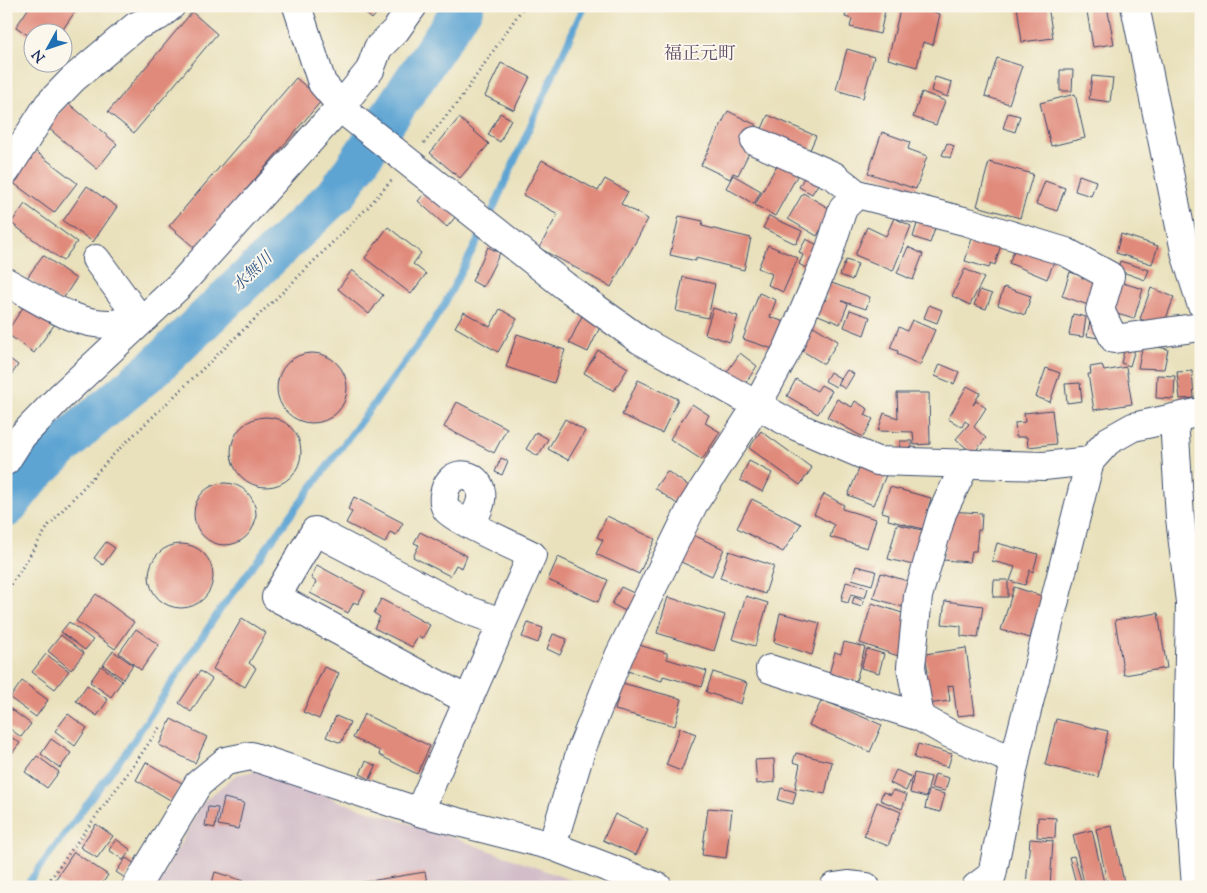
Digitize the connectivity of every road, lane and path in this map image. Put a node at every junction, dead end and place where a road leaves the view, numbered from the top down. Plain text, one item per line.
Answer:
1 (171, 6) edge
2 (297, 6) edge
3 (413, 6) edge
4 (524, 6) edge
5 (1135, 6) edge
6 (134, 15) edge
7 (346, 110) junction
8 (755, 141) dead end
9 (405, 159) junction
10 (6, 171) edge
11 (857, 194) junction
12 (96, 260) dead end
13 (6, 282) edge
14 (1201, 304) edge
15 (143, 317) junction
16 (1201, 327) edge
17 (756, 407) junction
18 (1201, 412) edge
19 (1174, 419) junction
20 (6, 461) edge
21 (1090, 461) junction
22 (966, 463) junction
23 (470, 524) dead end
24 (6, 592) edge
25 (501, 622) junction
26 (1195, 624) edge
27 (770, 669) dead end
28 (467, 700) junction
29 (920, 717) junction
30 (161, 725) dead end
31 (1015, 761) junction
32 (419, 812) junction
33 (552, 846) junction
34 (45, 887) edge
35 (136, 887) edge
36 (658, 887) edge
37 (834, 887) edge
38 (866, 887) edge
39 (976, 887) edge
40 (1196, 887) edge

1 - 6 street
2 - 7 street
3 - 7 street
4 - 9 path
5 - 14 street
6 - 10 street
7 - 9 street
7 - 15 street
8 - 11 street
9 - 17 street
9 - 24 path
11 - 16 street
11 - 17 street
12 - 15 street
13 - 15 street
15 - 20 street
17 - 22 street
17 - 33 street
18 - 19 street
19 - 21 street
19 - 26 street
21 - 22 street
21 - 31 street
22 - 29 street
23 - 25 street
25 - 28 street
25 - 28 street
26 - 40 street
27 - 29 street
28 - 32 street
29 - 31 street
30 - 34 path
31 - 39 street
32 - 33 street
32 - 35 street
33 - 36 street
37 - 38 street

